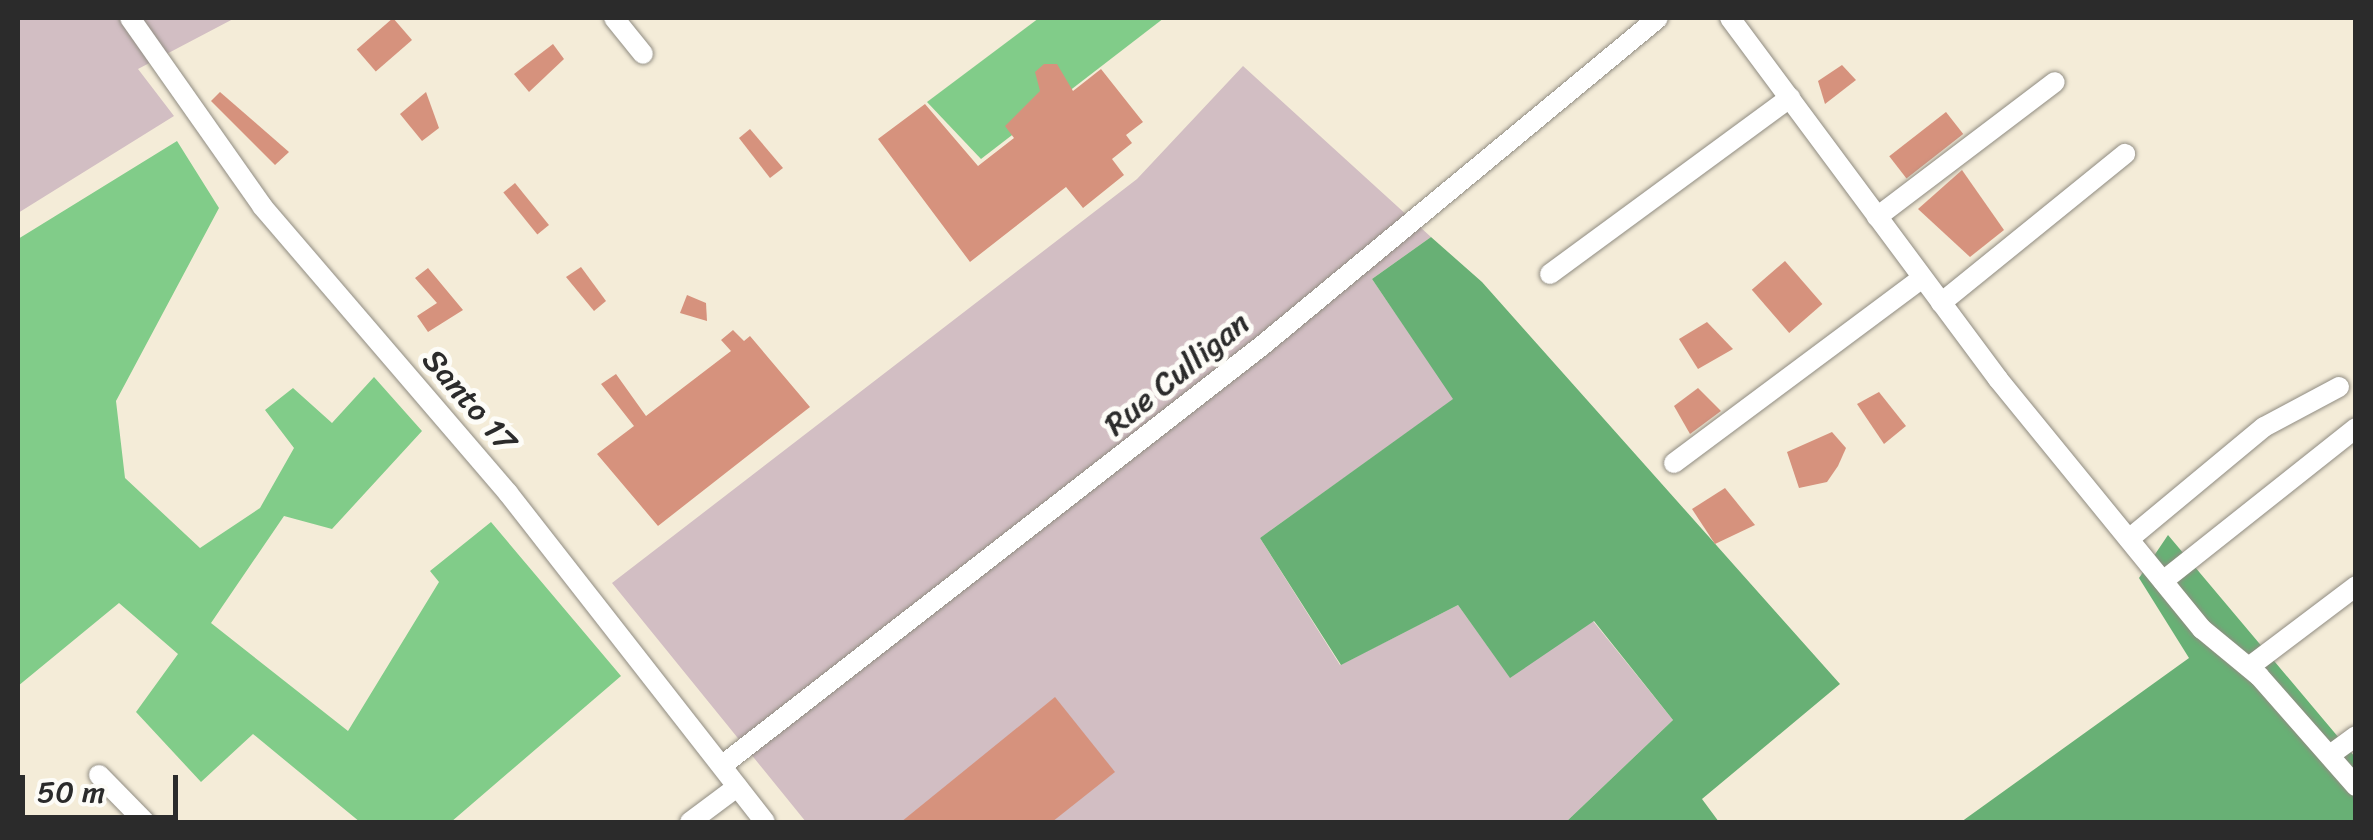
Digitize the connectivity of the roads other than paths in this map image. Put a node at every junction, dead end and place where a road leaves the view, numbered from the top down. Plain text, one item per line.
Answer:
1 (130, 18) edge
2 (614, 18) edge
3 (1658, 18) edge
4 (1730, 18) edge
5 (642, 54) dead end
6 (2054, 82) dead end
7 (1790, 98) junction
8 (2125, 154) dead end
9 (1878, 217) junction
10 (1550, 274) dead end
11 (1922, 278) junction
12 (1942, 303) junction
13 (2339, 387) dead end
14 (2356, 428) edge
15 (1674, 463) dead end
16 (2129, 539) junction
17 (2163, 581) junction
18 (2356, 586) edge
19 (2249, 667) junction
20 (2356, 736) edge
21 (2330, 756) junction
22 (724, 764) junction
23 (100, 775) dead end
24 (737, 786) junction
25 (2356, 786) edge
26 (146, 822) edge
27 (690, 822) edge
28 (765, 822) edge

1 - 22 street, Santo 17
2 - 5 street
3 - 22 street, Rue Culligan
4 - 7 street
6 - 9 street
7 - 9 street
7 - 10 street
8 - 12 street
9 - 11 street
11 - 12 street
11 - 15 street
12 - 16 street
13 - 16 street
14 - 17 street
16 - 17 street
17 - 19 street
18 - 19 street
19 - 21 street
20 - 21 street
21 - 25 street
22 - 24 street, Santo 17
23 - 26 street
24 - 27 street
24 - 28 street, Santo 17

